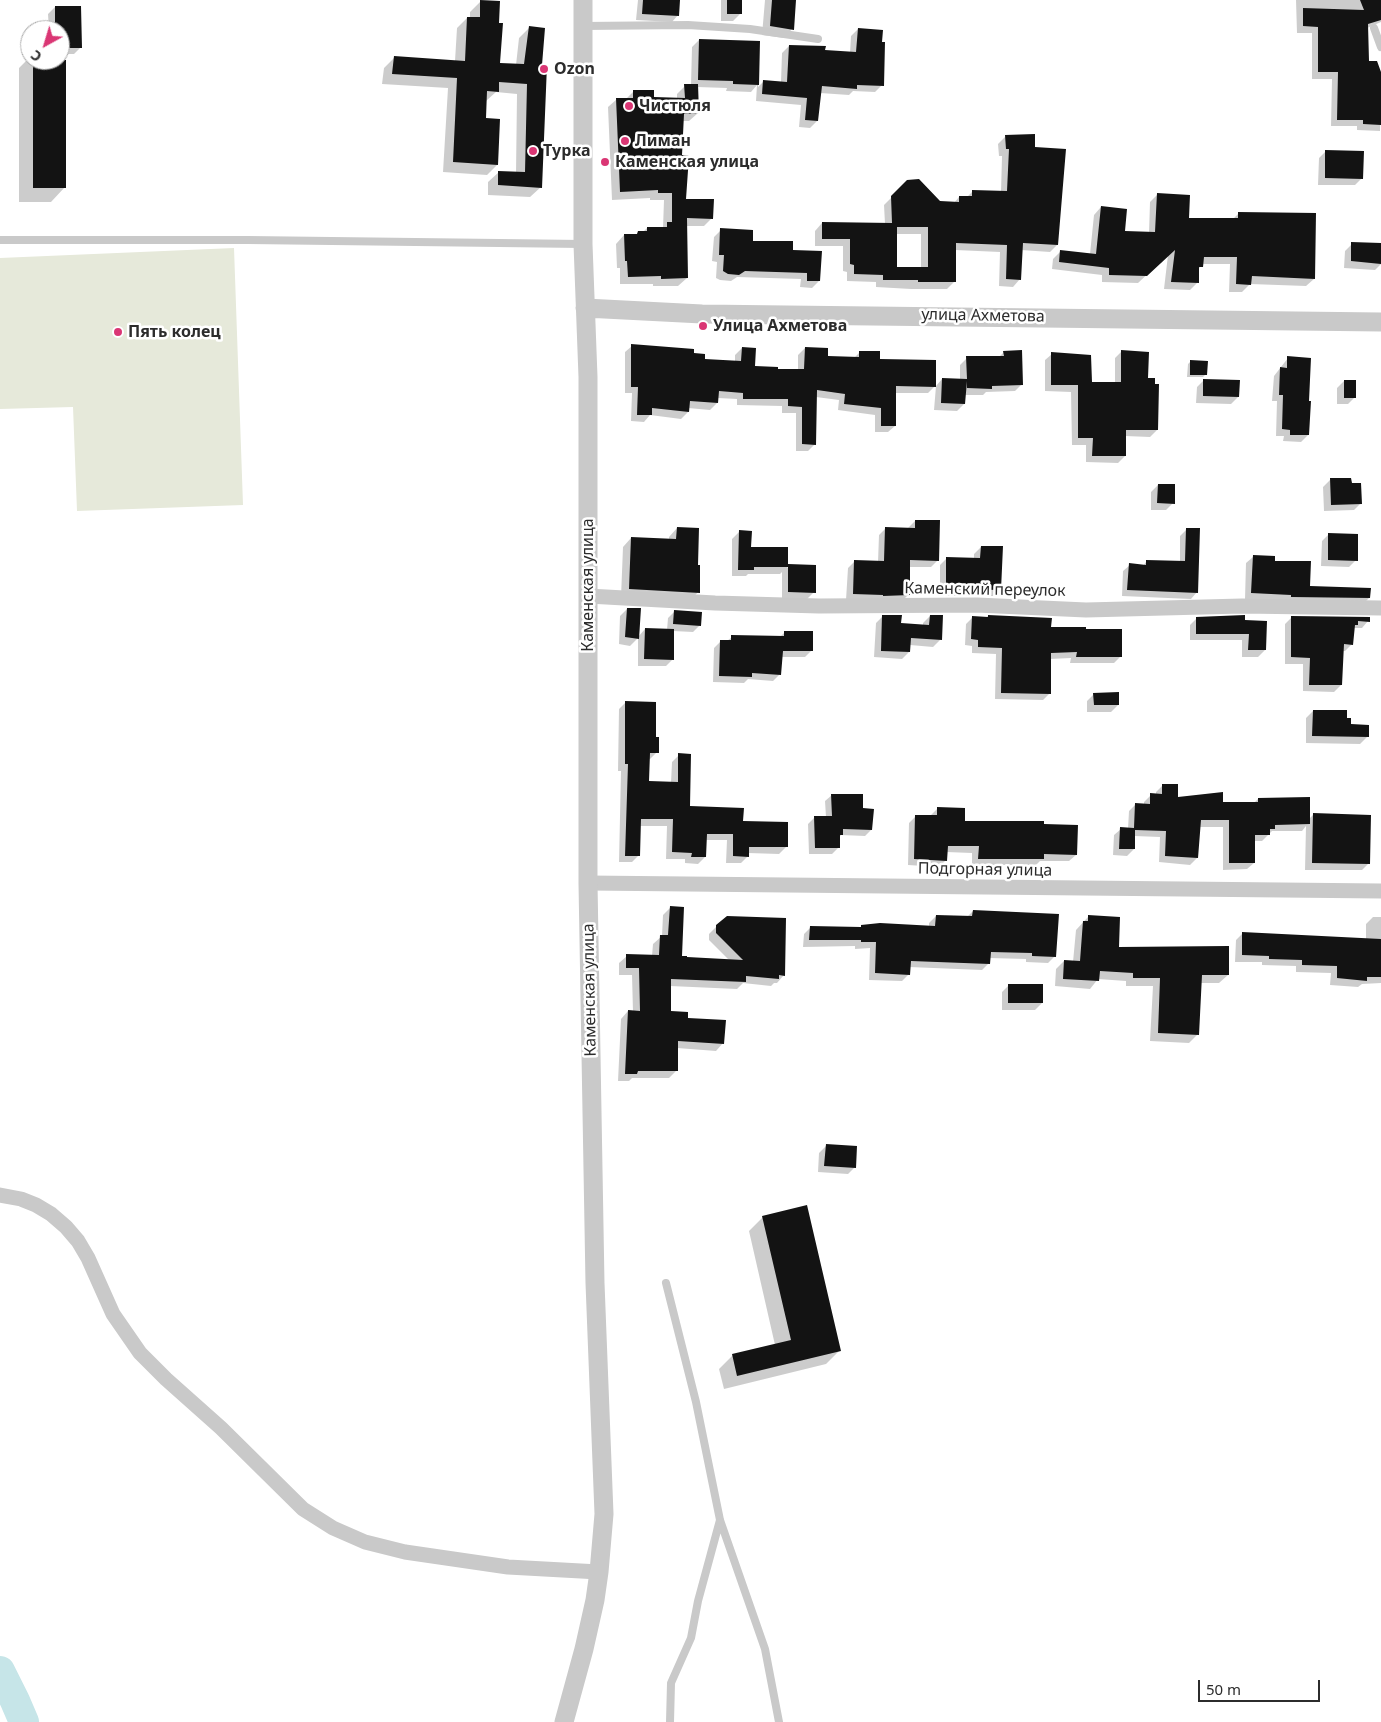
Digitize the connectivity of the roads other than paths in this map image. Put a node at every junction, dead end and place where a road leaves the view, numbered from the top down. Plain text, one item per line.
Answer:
1 (584, 0) edge
2 (583, 26) junction
3 (1374, 28) dead end
4 (818, 39) dead end
5 (1381, 47) edge
6 (0, 240) edge
7 (583, 244) junction
8 (585, 308) junction
9 (1381, 322) edge
10 (588, 596) junction
11 (1381, 608) edge
12 (588, 883) junction
13 (1381, 891) edge
14 (0, 1195) edge
15 (666, 1283) dead end
16 (720, 1520) junction
17 (599, 1572) junction
18 (564, 1722) edge
19 (670, 1722) edge
20 (780, 1722) edge

1 - 2 street, Каменская улица
2 - 4 lane
2 - 7 street, Каменская улица
3 - 5 lane
6 - 7 lane
7 - 8 street, Каменская улица
8 - 9 street, улица Ахметова
8 - 10 street, Каменская улица
10 - 11 street, Каменский переулок
10 - 12 street, Каменская улица
12 - 13 street, Подгорная улица
12 - 17 street, Каменская улица
14 - 17 street
15 - 16 lane
16 - 19 lane
16 - 20 lane
17 - 18 street, Каменская улица

